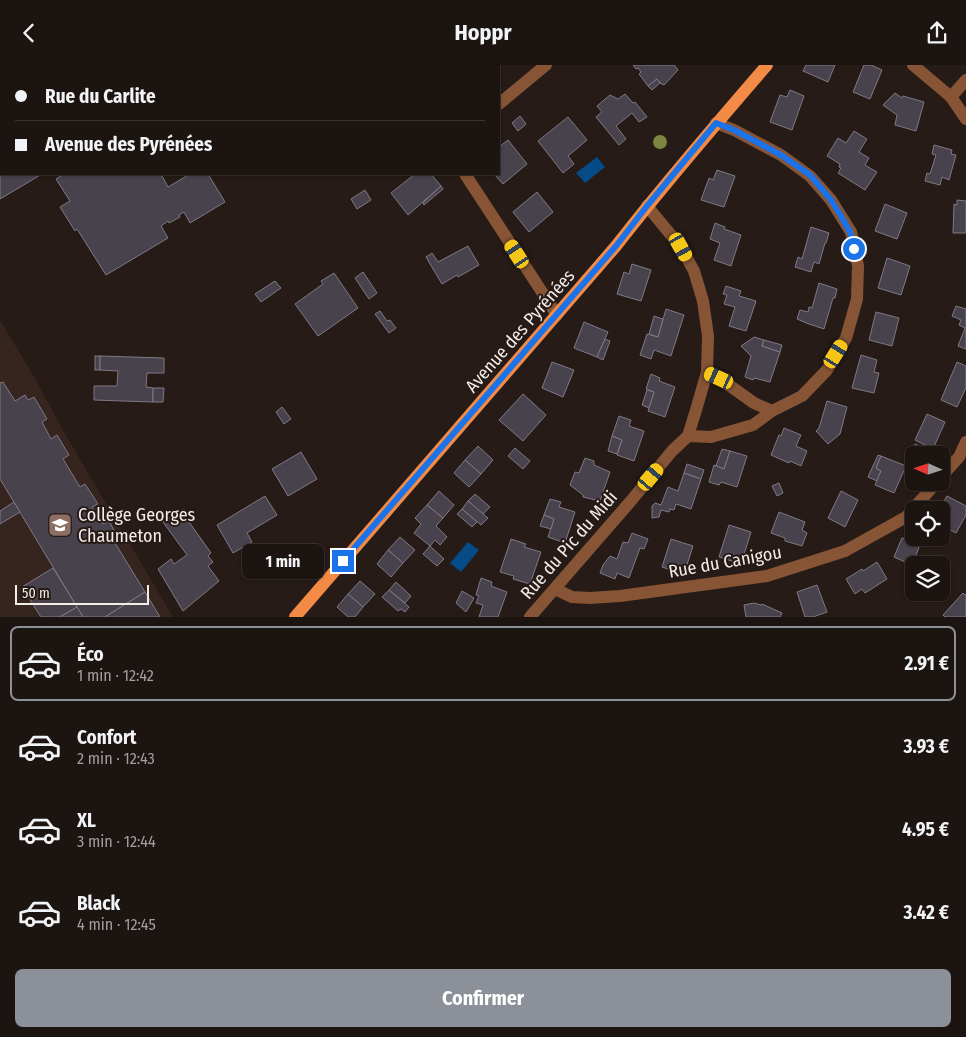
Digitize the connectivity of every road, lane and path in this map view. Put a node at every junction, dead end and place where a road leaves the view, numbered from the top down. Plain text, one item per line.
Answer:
1 (546, 65) edge
2 (767, 65) edge
3 (913, 65) edge
4 (966, 81) edge
5 (951, 97) junction
6 (500, 102) edge
7 (966, 119) edge
8 (716, 123) junction
9 (466, 175) edge
10 (647, 206) junction
11 (557, 315) junction
12 (706, 372) junction
13 (772, 411) junction
14 (688, 436) junction
15 (966, 442) edge
16 (962, 460) edge
17 (950, 470) edge
18 (929, 491) edge
19 (555, 589) junction
20 (295, 617) edge
21 (530, 617) edge

1 - 6 street
2 - 8 main road, Avenue des Pyrénées
3 - 5 street
4 - 5 street
5 - 7 street
8 - 10 main road, Avenue des Pyrénées
8 - 13 street
9 - 11 street
10 - 11 main road, Avenue des Pyrénées
10 - 12 street
11 - 20 main road, Avenue des Pyrénées
12 - 13 street
12 - 14 street
13 - 14 street
14 - 19 street, Rue du Pic du Midi
15 - 16 street
16 - 17 street
18 - 19 street, Rue du Canigou
19 - 21 street, Rue du Pic du Midi

